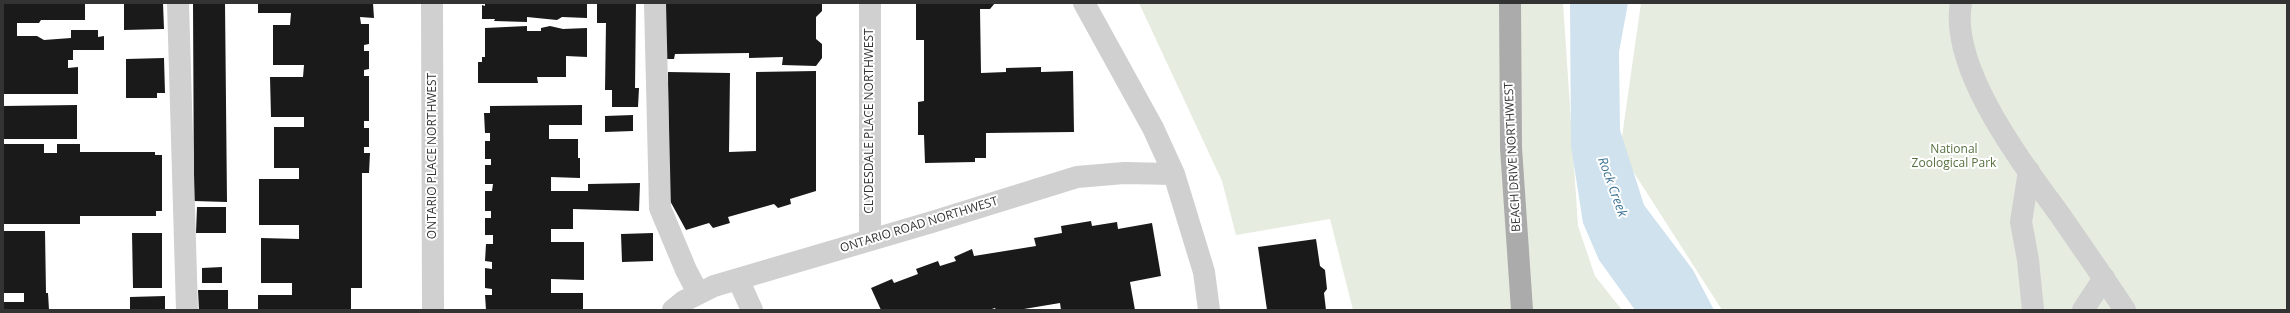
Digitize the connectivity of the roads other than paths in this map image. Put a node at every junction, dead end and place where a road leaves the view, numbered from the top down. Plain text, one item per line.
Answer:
1 (178, 3) edge
2 (432, 3) edge
3 (655, 3) edge
4 (870, 3) edge
5 (1084, 3) edge
6 (1510, 3) edge
7 (1960, 3) edge
8 (2029, 171) junction
9 (1174, 174) junction
10 (870, 240) junction
11 (2104, 278) junction
12 (738, 279) junction
13 (698, 293) junction
14 (187, 310) edge
15 (433, 310) edge
16 (673, 310) edge
17 (752, 310) edge
18 (1209, 310) edge
19 (1522, 310) edge
20 (2033, 310) edge
21 (2083, 310) edge
22 (2125, 310) edge

1 - 14 street
2 - 15 street, ONTARIO PLACE NORTHWEST
3 - 13 street
4 - 10 street, CLYDESDALE PLACE NORTHWEST
5 - 9 street
6 - 19 main road, BEACH DRIVE NORTHWEST
7 - 8 street
8 - 11 street
8 - 20 street
9 - 10 street, ONTARIO ROAD NORTHWEST
9 - 18 street
10 - 12 street, ONTARIO ROAD NORTHWEST
11 - 21 street
11 - 22 street
12 - 13 street, ONTARIO ROAD NORTHWEST
12 - 17 street
13 - 16 street, ONTARIO ROAD NORTHWEST

